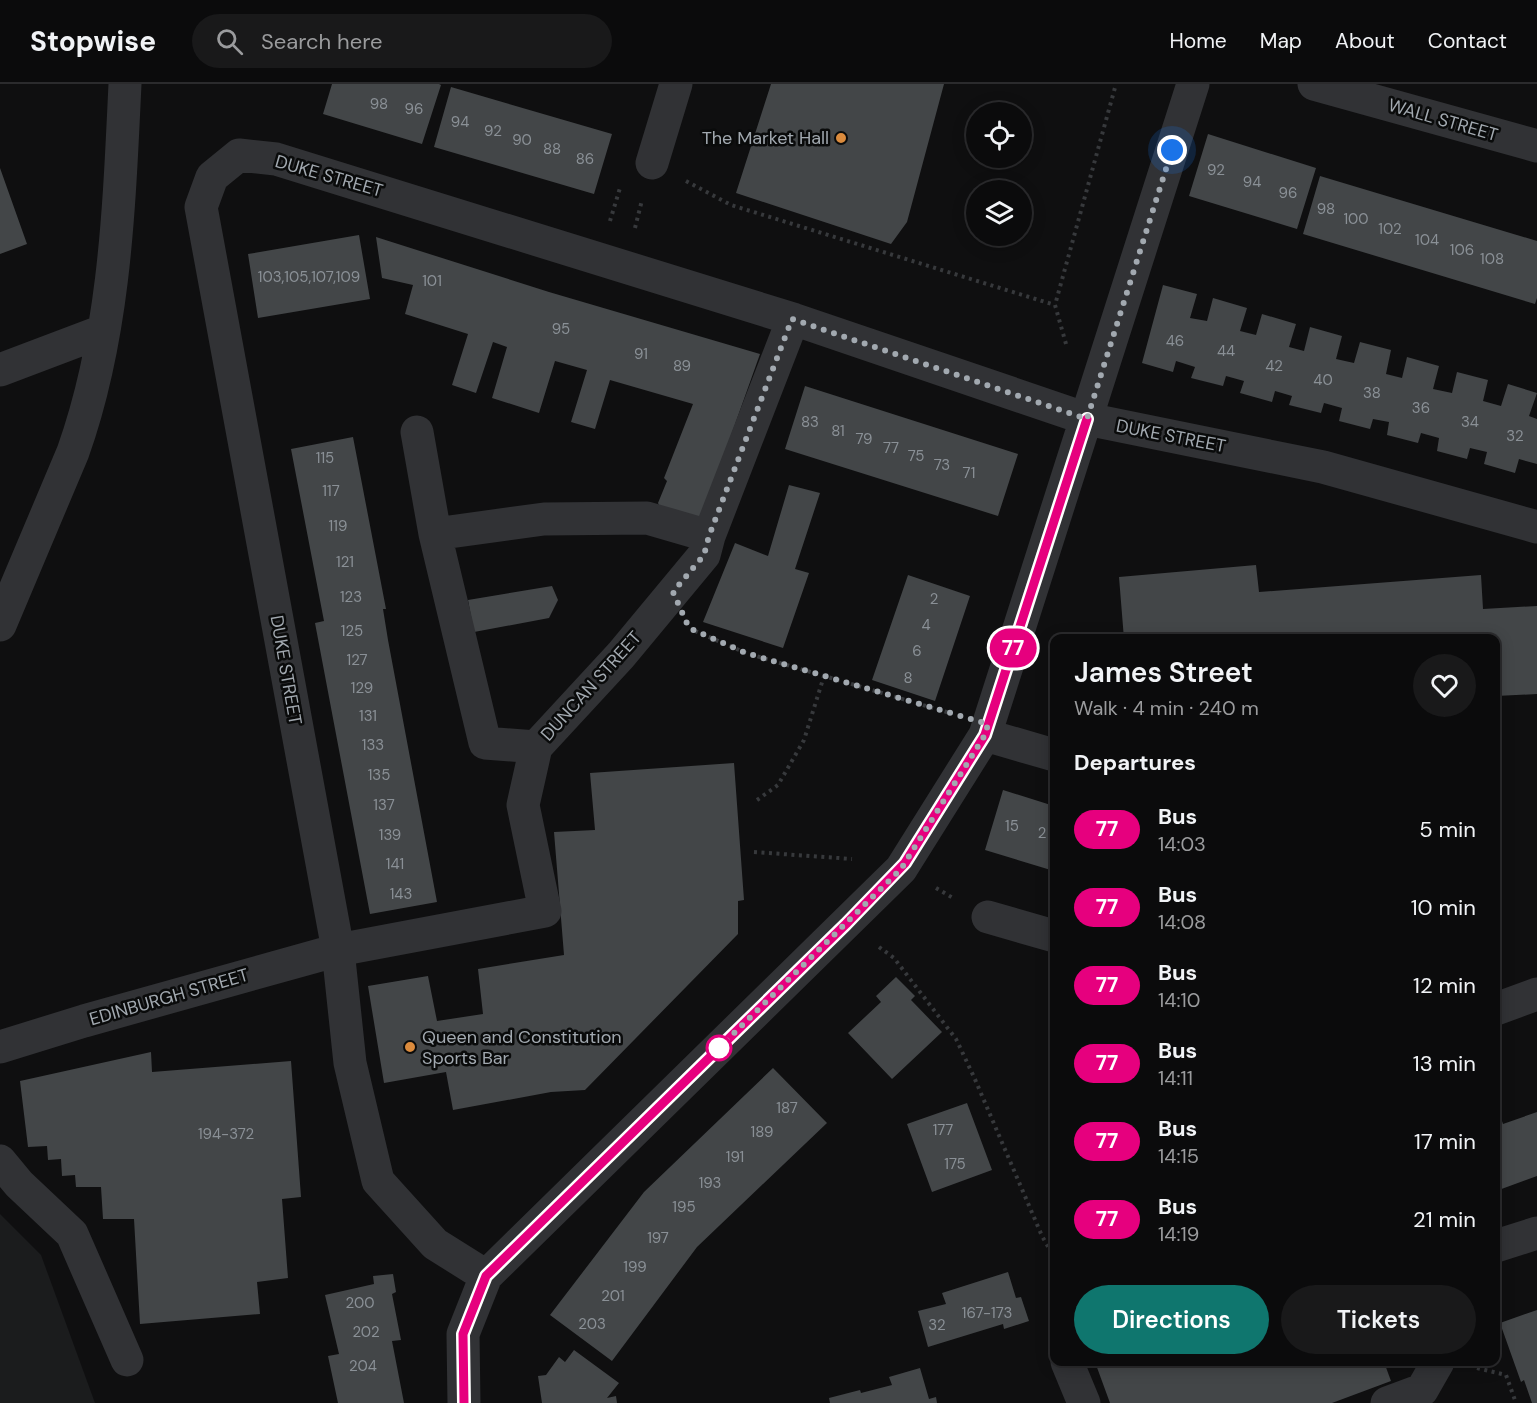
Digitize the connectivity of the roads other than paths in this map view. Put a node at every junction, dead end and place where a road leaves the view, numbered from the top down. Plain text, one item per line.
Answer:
1 (125, 84) edge
2 (676, 84) edge
3 (1193, 84) edge
4 (1314, 84) edge
5 (1537, 146) edge
6 (652, 164) road end
7 (792, 319) junction
8 (103, 331) junction
9 (0, 370) edge
10 (1087, 419) junction
11 (417, 432) dead end
12 (1537, 527) edge
13 (435, 534) junction
14 (709, 536) junction
15 (0, 625) edge
16 (987, 730) junction
17 (536, 747) junction
18 (1050, 754) edge
19 (988, 917) road end
20 (1050, 935) edge
21 (338, 950) junction
22 (1537, 994) edge
23 (1500, 1008) edge
24 (0, 1047) edge
25 (0, 1161) edge
26 (1537, 1233) edge
27 (1500, 1245) edge
28 (486, 1276) junction
29 (127, 1360) dead end
30 (1069, 1366) edge
31 (1436, 1366) edge
32 (464, 1403) edge
33 (1084, 1403) edge
34 (1387, 1403) edge

1 - 8 street
2 - 6 street
3 - 10 street
4 - 5 street, WALL STREET
7 - 10 street, DUKE STREET
7 - 14 street, DUNCAN STREET
7 - 21 street, DUKE STREET
8 - 9 street
8 - 15 street
10 - 12 street, DUKE STREET
10 - 16 street
11 - 13 street
13 - 14 street
13 - 17 street
14 - 17 street, DUNCAN STREET
16 - 18 street
16 - 28 street
17 - 21 street, DUNCAN STREET
19 - 20 street
21 - 24 street, EDINBURGH STREET
21 - 28 street, DUKE STREET
22 - 23 street
25 - 29 street
26 - 27 street
28 - 32 street
30 - 33 street
31 - 34 street

